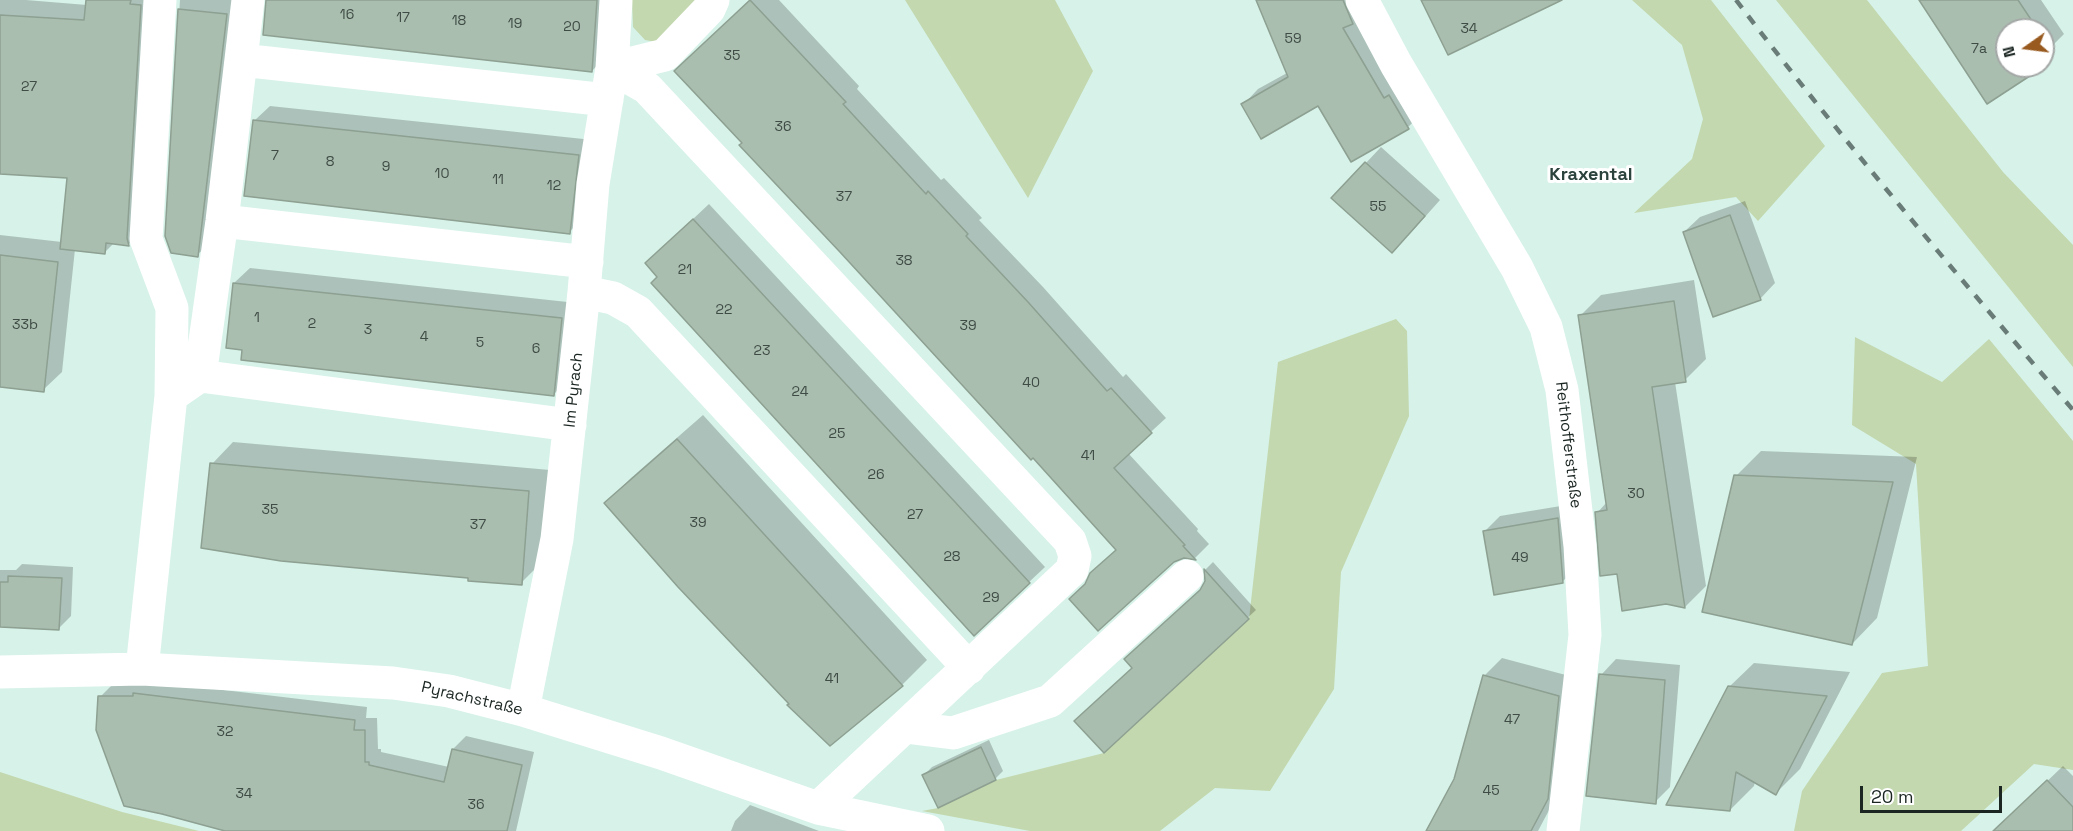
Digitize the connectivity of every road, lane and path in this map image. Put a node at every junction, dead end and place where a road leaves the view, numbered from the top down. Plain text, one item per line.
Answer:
1 (160, 0) edge
2 (248, 0) edge
3 (616, 0) edge
4 (713, 0) edge
5 (1362, 0) edge
6 (241, 60) junction
7 (612, 68) junction
8 (607, 100) junction
9 (222, 221) junction
10 (586, 277) junction
11 (200, 376) junction
12 (171, 396) junction
13 (570, 425) junction
14 (1187, 576) dead end
15 (969, 668) junction
16 (142, 669) junction
17 (0, 672) edge
18 (524, 710) junction
19 (905, 727) junction
20 (818, 808) junction
21 (928, 831) edge
22 (1563, 831) edge

1 - 12 street
2 - 6 street
3 - 7 street, Im Pyrach
4 - 7 street
5 - 22 street, Reithofferstraße
6 - 8 street
6 - 9 street
7 - 8 street, Im Pyrach
7 - 15 street
8 - 10 street, Im Pyrach
9 - 10 street
9 - 11 street
10 - 13 street, Im Pyrach
10 - 15 street
11 - 12 street
11 - 13 street
12 - 16 street
13 - 18 street, Im Pyrach
14 - 19 street
15 - 19 street
16 - 17 street, Pyrachstraße
16 - 18 street, Pyrachstraße
18 - 20 street, Pyrachstraße
19 - 20 street
20 - 21 street, Pyrachstraße

